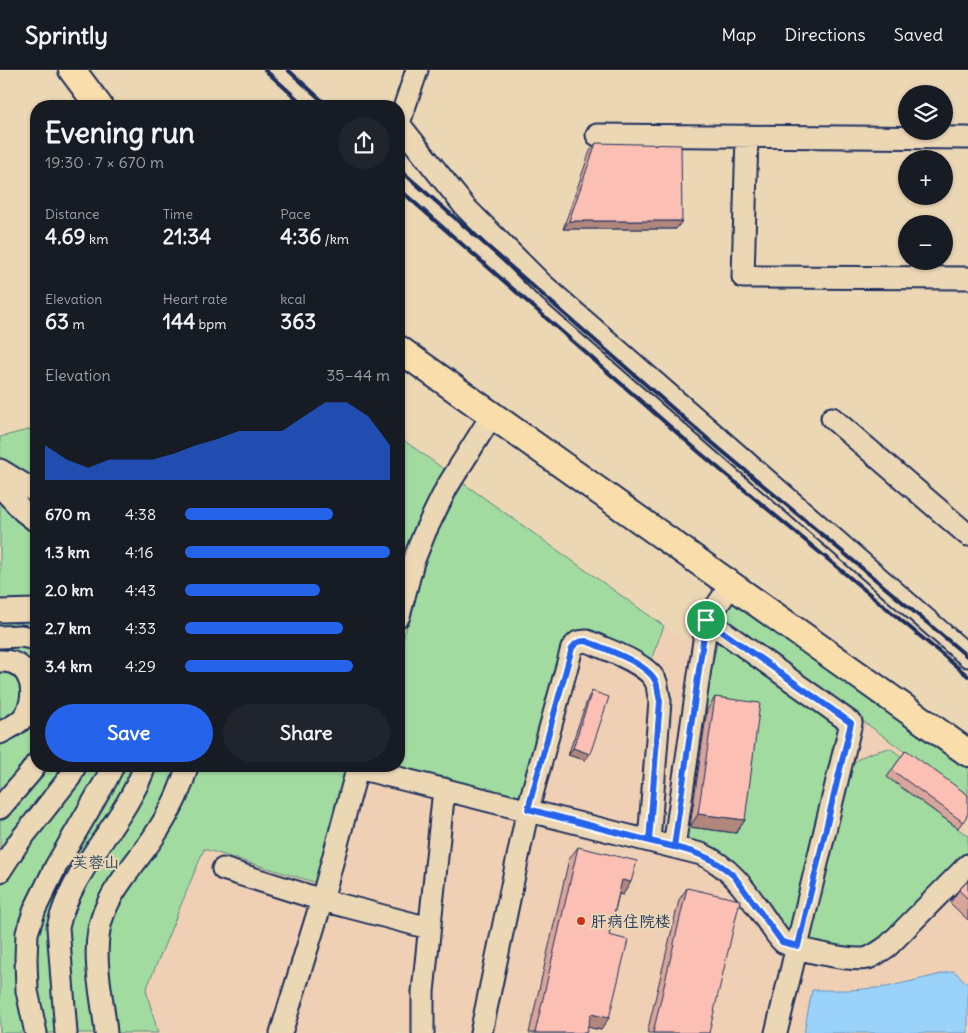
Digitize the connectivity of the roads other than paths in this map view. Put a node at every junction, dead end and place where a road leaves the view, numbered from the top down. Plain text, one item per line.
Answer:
1 (72, 70) edge
2 (417, 70) edge
3 (94, 100) edge
4 (405, 106) edge
5 (405, 132) edge
6 (597, 134) dead end
7 (747, 136) junction
8 (968, 138) edge
9 (968, 278) edge
10 (405, 353) edge
11 (492, 415) junction
12 (832, 418) dead end
13 (0, 470) edge
14 (0, 486) edge
15 (30, 488) edge
16 (30, 516) edge
17 (968, 535) edge
18 (732, 585) junction
19 (405, 593) edge
20 (30, 610) edge
21 (0, 611) edge
22 (706, 620) junction
23 (0, 637) edge
24 (30, 638) edge
25 (968, 656) edge
26 (0, 661) edge
27 (30, 680) edge
28 (30, 697) edge
29 (0, 733) edge
30 (968, 753) edge
31 (31, 772) edge
32 (72, 772) edge
33 (109, 772) edge
34 (142, 772) edge
35 (185, 772) edge
36 (357, 772) edge
37 (378, 772) edge
38 (444, 789) junction
39 (0, 808) edge
40 (528, 809) junction
41 (649, 841) junction
42 (674, 847) junction
43 (968, 865) edge
44 (223, 869) dead end
45 (0, 871) edge
46 (322, 900) junction
47 (429, 928) junction
48 (798, 946) junction
49 (36, 1033) edge
50 (66, 1033) edge
51 (106, 1033) edge
52 (281, 1033) edge
53 (423, 1033) edge
54 (481, 1033) edge
55 (776, 1033) edge

1 - 3 main road
2 - 4 street
5 - 25 street
6 - 7 street
7 - 8 street
7 - 9 street
10 - 11 main road
11 - 18 main road
11 - 19 street
12 - 17 street
13 - 15 street
14 - 16 street
18 - 22 street
18 - 30 main road
20 - 21 street
22 - 42 street
22 - 48 street
23 - 24 street
26 - 27 street
28 - 29 street
31 - 39 street
32 - 45 street
33 - 49 street
34 - 50 street
35 - 51 street
36 - 46 street
37 - 38 street
38 - 40 street
38 - 47 street
40 - 41 street
40 - 41 street
40 - 54 street
41 - 42 street
42 - 48 street
43 - 48 street
44 - 46 street
46 - 47 street
46 - 52 street
47 - 53 street
48 - 55 street

